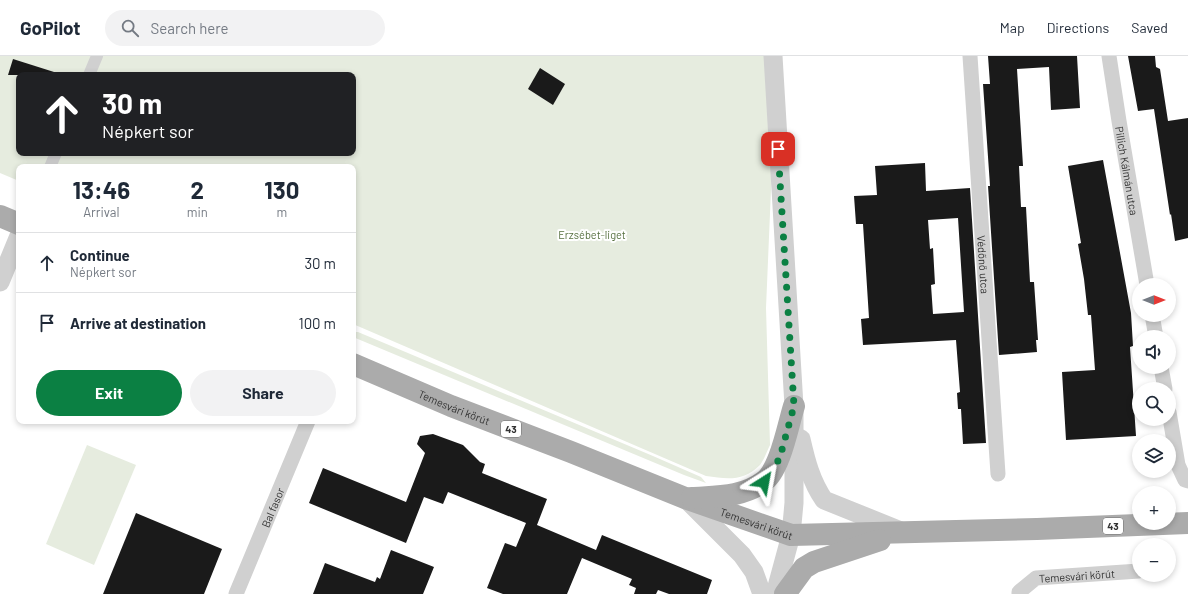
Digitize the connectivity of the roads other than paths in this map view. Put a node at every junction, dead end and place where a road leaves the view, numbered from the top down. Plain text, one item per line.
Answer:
1 (97, 56) edge
2 (773, 56) edge
3 (970, 56) edge
4 (1109, 56) edge
5 (90, 72) edge
6 (0, 216) edge
7 (16, 223) edge
8 (16, 243) edge
9 (1146, 278) edge
10 (0, 282) edge
11 (356, 365) edge
12 (794, 406) junction
13 (307, 424) edge
14 (1171, 426) edge
15 (998, 474) dead end
16 (1188, 481) edge
17 (685, 498) junction
18 (1188, 523) edge
19 (904, 532) junction
20 (790, 535) junction
21 (1132, 571) edge
22 (1019, 593) edge
23 (236, 594) edge
24 (762, 594) edge
25 (775, 594) edge
26 (785, 594) edge

1 - 5 street
2 - 12 street
3 - 15 street, Védőnő utca
4 - 9 street, Pillich Kálmán utca
6 - 7 main road
8 - 10 street
11 - 17 main road, Temesvári körút / 43
12 - 17 main road
12 - 19 street
12 - 20 street
13 - 23 street, Bal fasor
14 - 16 street
17 - 20 main road, Temesvári körút / 43
17 - 24 street
18 - 19 main road, Temesvári körút / 43
19 - 20 main road, Temesvári körút / 43
19 - 26 main road
20 - 25 street
21 - 22 street, Temesvári körút

